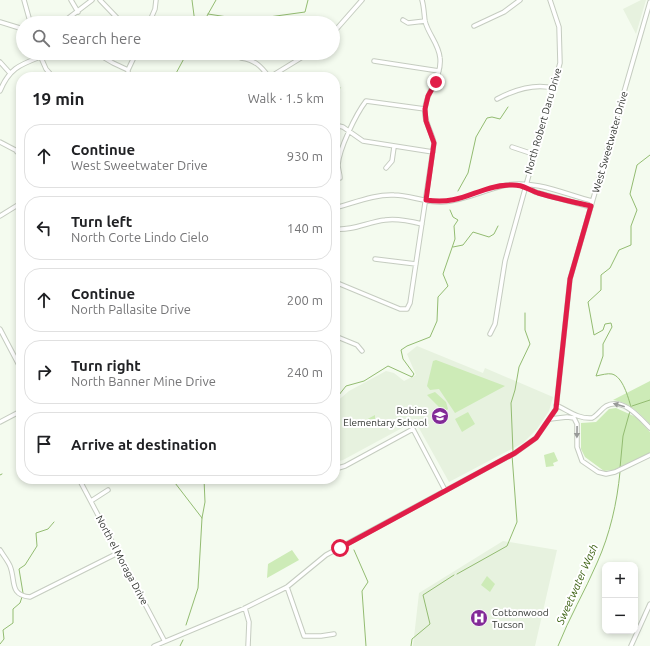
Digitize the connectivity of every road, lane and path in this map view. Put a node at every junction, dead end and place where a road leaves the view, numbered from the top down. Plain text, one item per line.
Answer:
1 (24, 0) edge
2 (71, 0) edge
3 (92, 0) edge
4 (100, 0) edge
5 (156, 0) edge
6 (362, 0) edge
7 (422, 0) edge
8 (520, 0) edge
9 (550, 0) edge
10 (650, 2) edge
11 (78, 12) junction
12 (28, 16) edge
13 (72, 16) edge
14 (115, 16) edge
15 (152, 16) edge
16 (403, 20) dead end
17 (0, 22) edge
18 (425, 22) junction
19 (340, 25) edge
20 (474, 26) dead end
21 (16, 27) edge
22 (30, 60) edge
23 (42, 60) edge
24 (107, 60) edge
25 (133, 60) edge
26 (252, 60) edge
27 (297, 60) edge
28 (374, 61) dead end
29 (0, 62) edge
30 (128, 70) joint
31 (439, 71) junction
32 (9, 72) junction
33 (50, 72) edge
34 (265, 72) edge
35 (277, 72) edge
36 (553, 88) junction
37 (0, 91) edge
38 (497, 99) dead end
39 (425, 109) junction
40 (340, 126) edge
41 (350, 132) junction
42 (0, 142) edge
43 (394, 147) junction
44 (512, 148) dead end
45 (16, 151) edge
46 (433, 152) junction
47 (533, 154) junction
48 (340, 160) edge
49 (386, 168) dead end
50 (525, 186) junction
51 (426, 200) junction
52 (592, 201) junction
53 (16, 206) edge
54 (591, 206) junction
55 (340, 207) edge
56 (0, 216) edge
57 (422, 224) junction
58 (340, 230) edge
59 (375, 259) dead end
60 (416, 264) junction
61 (340, 284) edge
62 (0, 329) edge
63 (490, 334) dead end
64 (340, 339) edge
65 (362, 351) dead end
66 (16, 359) edge
67 (556, 405) junction
68 (16, 414) edge
69 (550, 419) junction
70 (0, 422) edge
71 (650, 428) edge
72 (650, 455) edge
73 (340, 468) edge
74 (82, 484) edge
75 (108, 490) dead end
76 (445, 490) junction
77 (91, 501) junction
78 (0, 550) edge
79 (118, 553) junction
80 (287, 587) junction
81 (650, 604) edge
82 (245, 608) junction
83 (334, 634) dead end
84 (164, 640) junction
85 (154, 646) edge
86 (248, 646) edge
87 (631, 646) edge

1 - 12 street
2 - 11 street
3 - 11 street
4 - 14 street
5 - 15 street
6 - 19 street
7 - 18 street
8 - 20 street
9 - 36 street, North Robert Daru Drive
10 - 52 street, West Sweetwater Drive
11 - 13 street
16 - 18 street
17 - 21 street
18 - 31 street
22 - 32 street
23 - 33 street
24 - 30 street
25 - 30 street
26 - 34 street
27 - 35 street
28 - 31 street
29 - 32 street
31 - 39 street
32 - 37 street
36 - 38 street
36 - 47 street, North Robert Daru Drive
39 - 41 street
39 - 46 street
40 - 41 street
41 - 43 street
41 - 48 street
42 - 45 street
43 - 46 street
43 - 49 street
44 - 47 street
46 - 51 street
47 - 50 street, North Robert Daru Drive
50 - 51 street
50 - 52 street
50 - 54 street
50 - 63 street, North Robert Daru Drive
51 - 55 street
51 - 57 street
52 - 54 street, West Sweetwater Drive
53 - 56 street
54 - 67 street, West Sweetwater Drive
57 - 58 street
57 - 60 street
59 - 60 street
60 - 61 street
62 - 66 street
64 - 65 street
67 - 69 street, West Sweetwater Drive
71 -> 67 street
68 - 70 street
69 -> 72 street
69 - 76 street, West Sweetwater Drive
73 - 76 street
74 - 77 street, North el Moraga Drive
75 - 77 street
76 - 80 street, West Sweetwater Drive
77 - 79 street, North el Moraga Drive
78 - 79 street, North el Moraga Drive
79 - 84 street, North el Moraga Drive
80 - 82 street, West Sweetwater Drive
80 - 83 street
81 - 87 street
82 - 84 street, West Sweetwater Drive
82 - 86 street
84 - 85 street, West Sweetwater Drive

